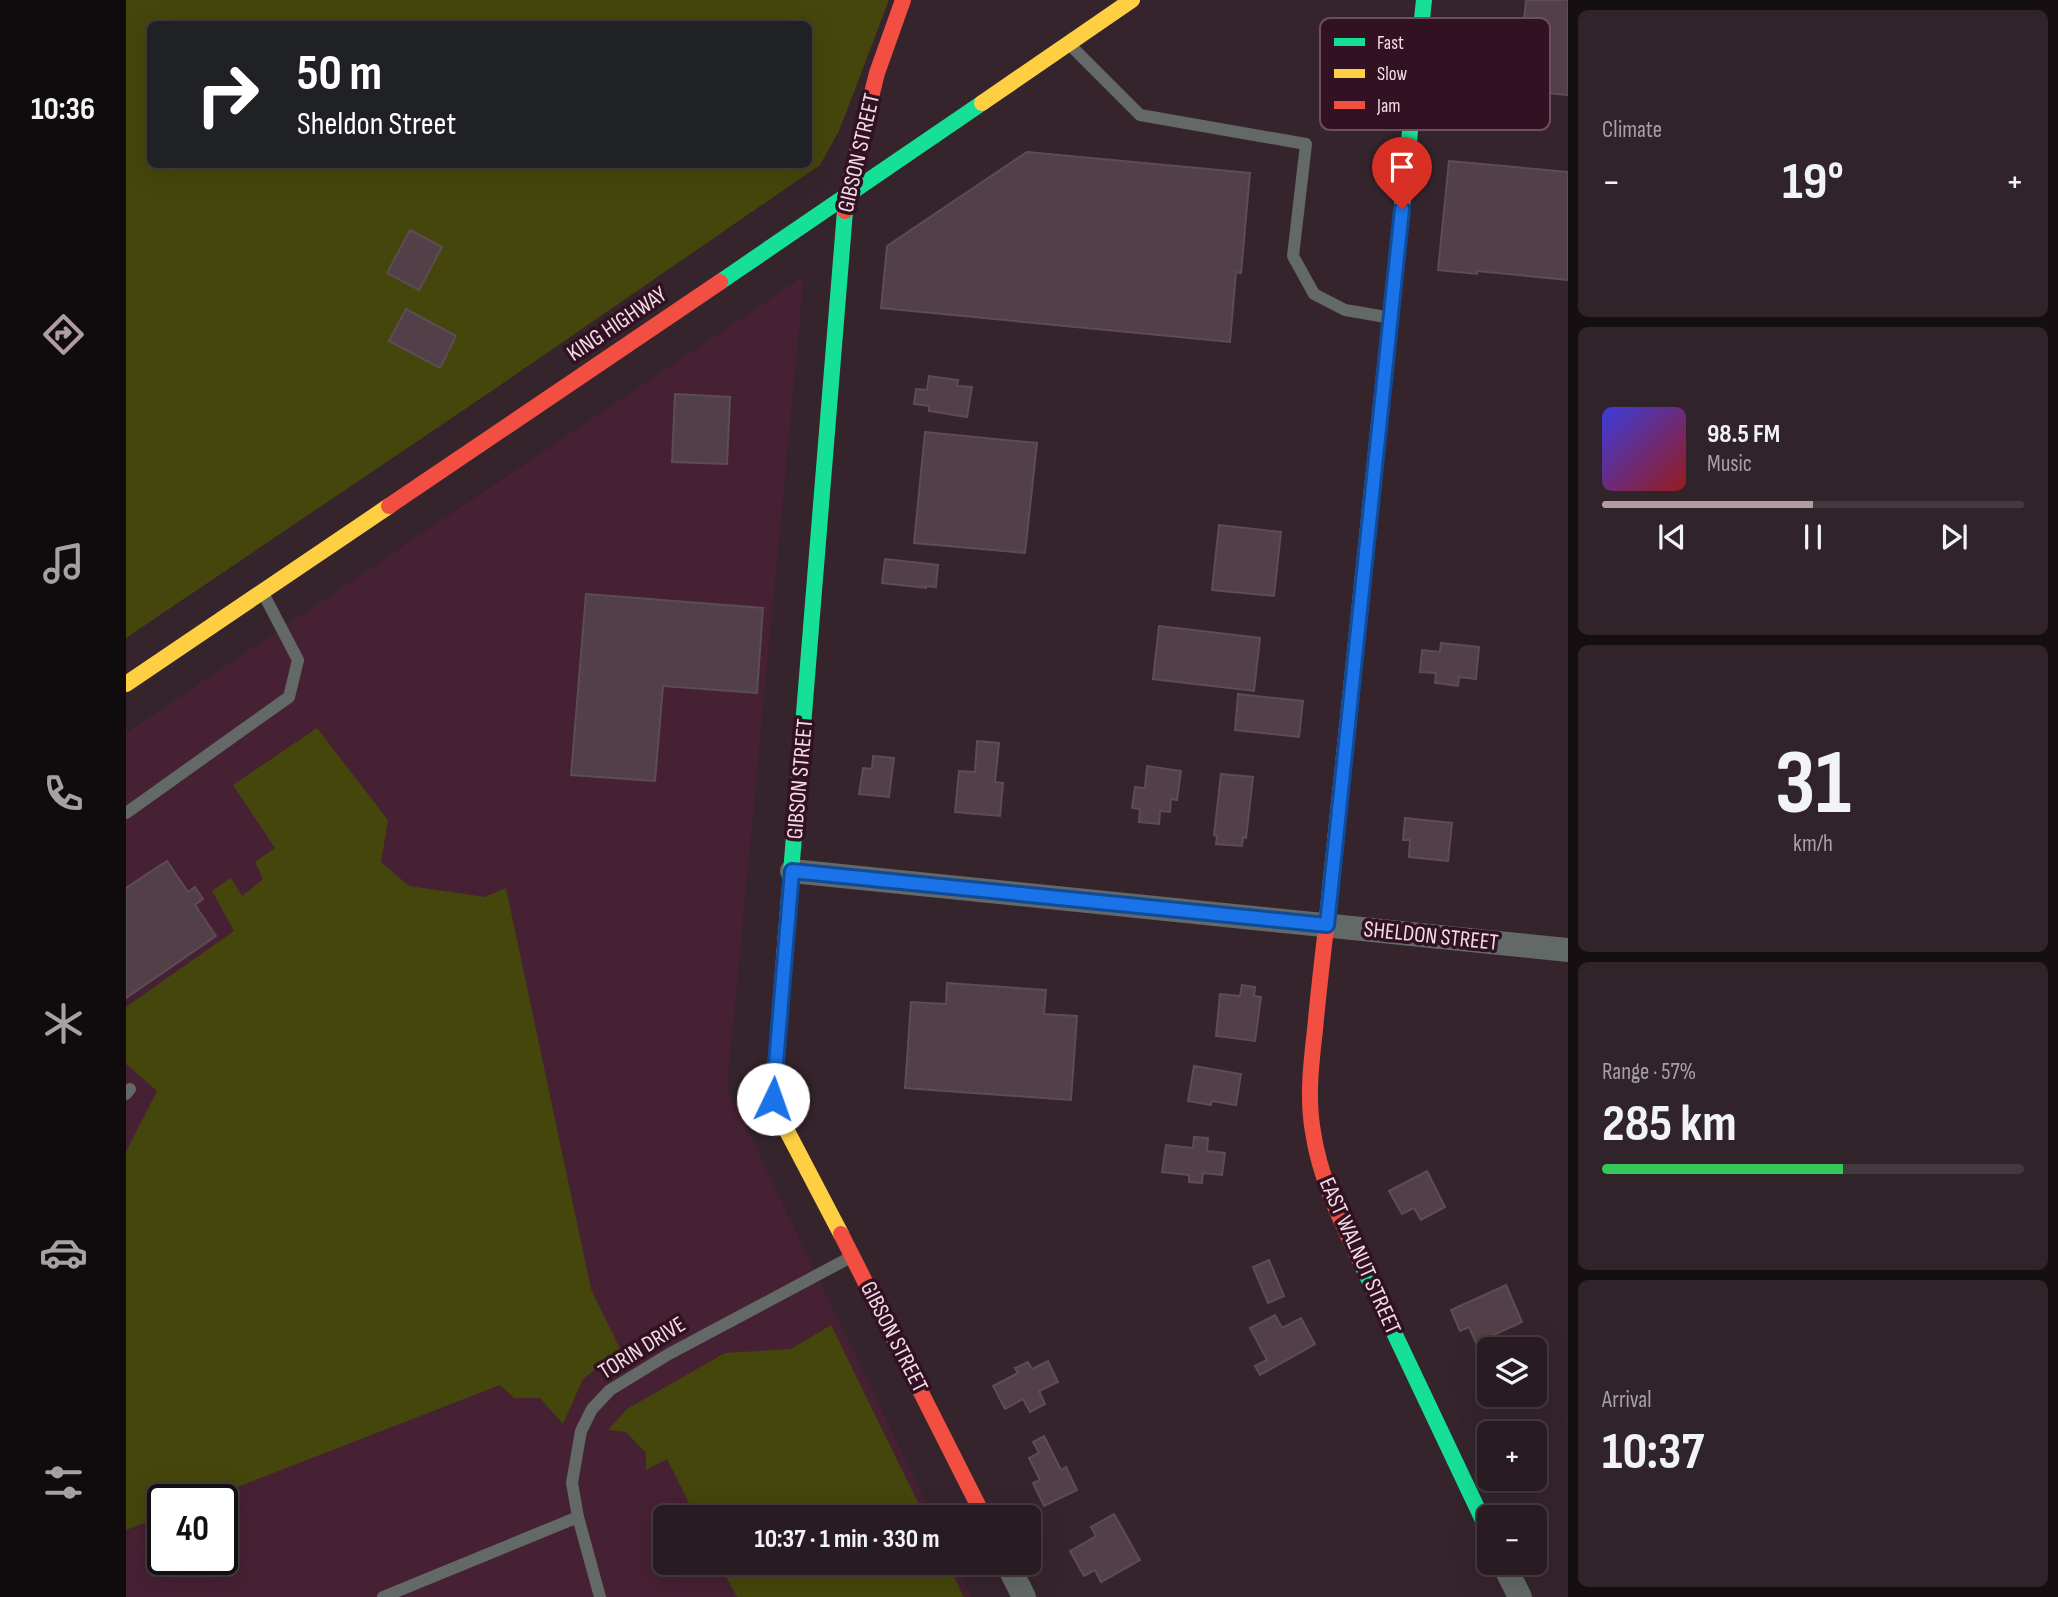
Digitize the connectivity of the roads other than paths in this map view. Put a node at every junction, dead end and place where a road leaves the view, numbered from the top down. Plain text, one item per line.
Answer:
1 (903, 0) edge
2 (1132, 0) edge
3 (1424, 0) edge
4 (1422, 18) edge
5 (1069, 43) junction
6 (1410, 130) edge
7 (846, 197) junction
8 (1390, 318) junction
9 (262, 591) junction
10 (126, 684) edge
11 (126, 813) edge
12 (792, 871) junction
13 (1327, 925) junction
14 (1568, 950) edge
15 (853, 1256) junction
16 (978, 1505) edge
17 (1477, 1508) edge
18 (578, 1517) junction
19 (1013, 1575) edge
20 (1509, 1575) edge
21 (383, 1597) edge
22 (600, 1597) edge
23 (1024, 1597) edge
24 (1520, 1597) edge

1 - 7 street, GIBSON STREET
2 - 5 street, KING HIGHWAY
3 - 4 street, EAST WALNUT STREET
5 - 7 street, KING HIGHWAY
5 - 8 lane
6 - 8 street, EAST WALNUT STREET
7 - 9 street, KING HIGHWAY
7 - 12 street, GIBSON STREET
8 - 13 street, EAST WALNUT STREET
9 - 10 street, KING HIGHWAY
9 - 11 lane
12 - 13 street, SHELDON STREET
12 - 15 street, GIBSON STREET
13 - 14 street, SHELDON STREET
13 - 17 street, EAST WALNUT STREET
15 - 16 street, GIBSON STREET
15 - 18 lane, TORIN DRIVE
18 - 21 lane
18 - 22 lane, TORIN DRIVE
19 - 23 street
20 - 24 street

